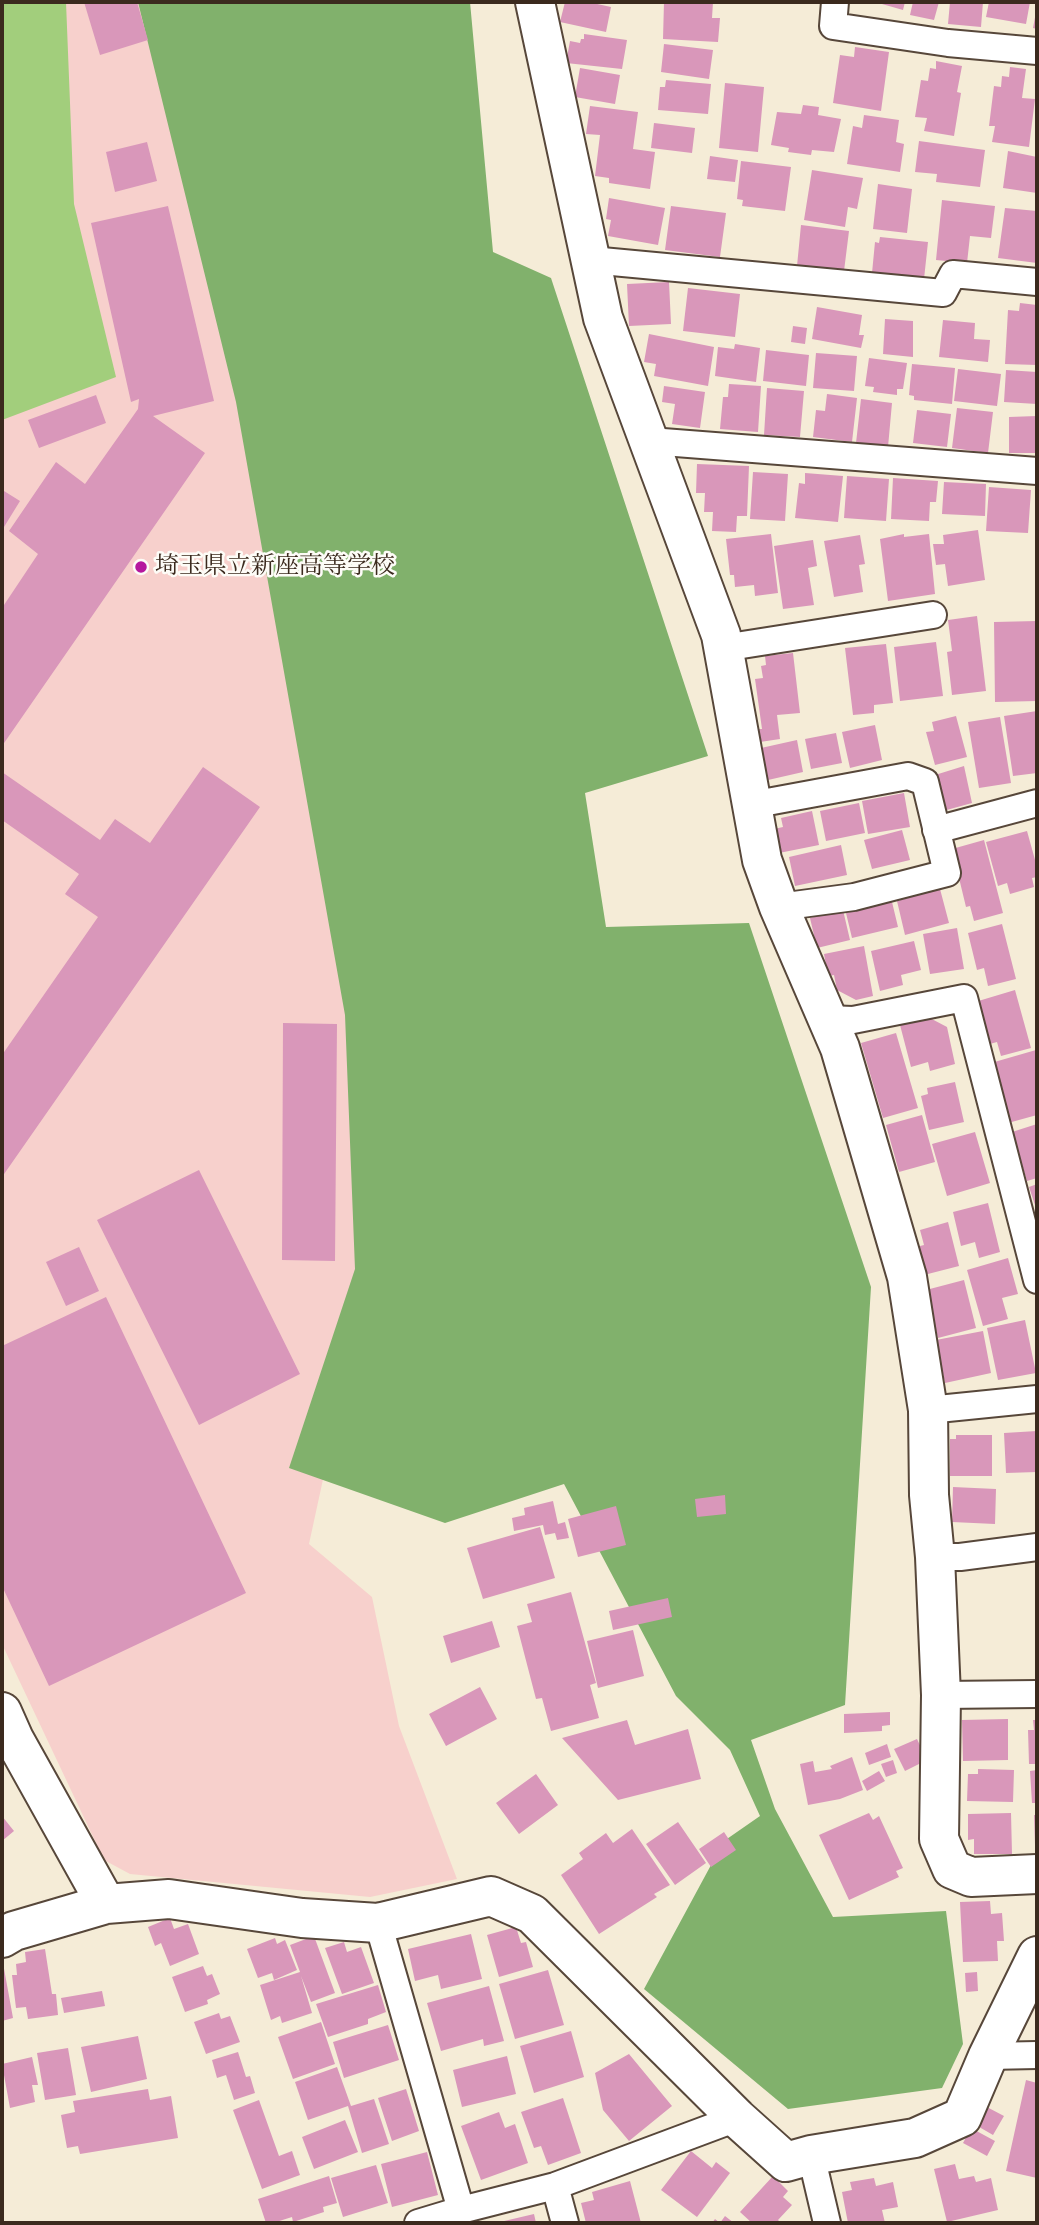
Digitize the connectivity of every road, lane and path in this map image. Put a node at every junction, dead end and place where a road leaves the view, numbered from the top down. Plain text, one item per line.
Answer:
1 (535, 2) edge
2 (835, 2) edge
3 (1037, 51) edge
4 (592, 260) junction
5 (1037, 282) edge
6 (650, 441) junction
7 (1037, 471) edge
8 (933, 615) dead end
9 (723, 648) junction
10 (1037, 803) edge
11 (751, 805) junction
12 (936, 830) junction
13 (779, 908) junction
14 (827, 1019) junction
15 (1037, 1280) edge
16 (1037, 1399) edge
17 (928, 1410) junction
18 (1037, 1547) edge
19 (935, 1557) junction
20 (1037, 1694) edge
21 (941, 1695) junction
22 (2, 1713) edge
23 (1037, 1874) edge
24 (106, 1904) junction
25 (378, 1923) junction
26 (2, 1938) edge
27 (1037, 1956) edge
28 (1037, 2054) edge
29 (988, 2056) junction
30 (737, 2118) junction
31 (811, 2155) junction
32 (555, 2186) junction
33 (461, 2210) junction
34 (418, 2223) edge
35 (565, 2223) edge
36 (827, 2223) edge

1 - 4 street
2 - 3 lane
4 - 5 lane
4 - 6 street
6 - 7 lane
6 - 9 street
8 - 9 lane
9 - 11 street
10 - 12 lane
11 - 12 lane
11 - 13 street
12 - 13 lane
13 - 14 street
14 - 15 lane
14 - 17 street
16 - 17 lane
17 - 19 street
18 - 19 lane
19 - 21 street
20 - 21 lane
21 - 23 street
22 - 24 street
24 - 25 street
24 - 26 street
25 - 30 street
25 - 33 lane
27 - 29 street
28 - 29 lane
29 - 31 street
30 - 31 street
30 - 32 lane
31 - 36 lane
32 - 33 lane
32 - 35 lane
33 - 34 lane

